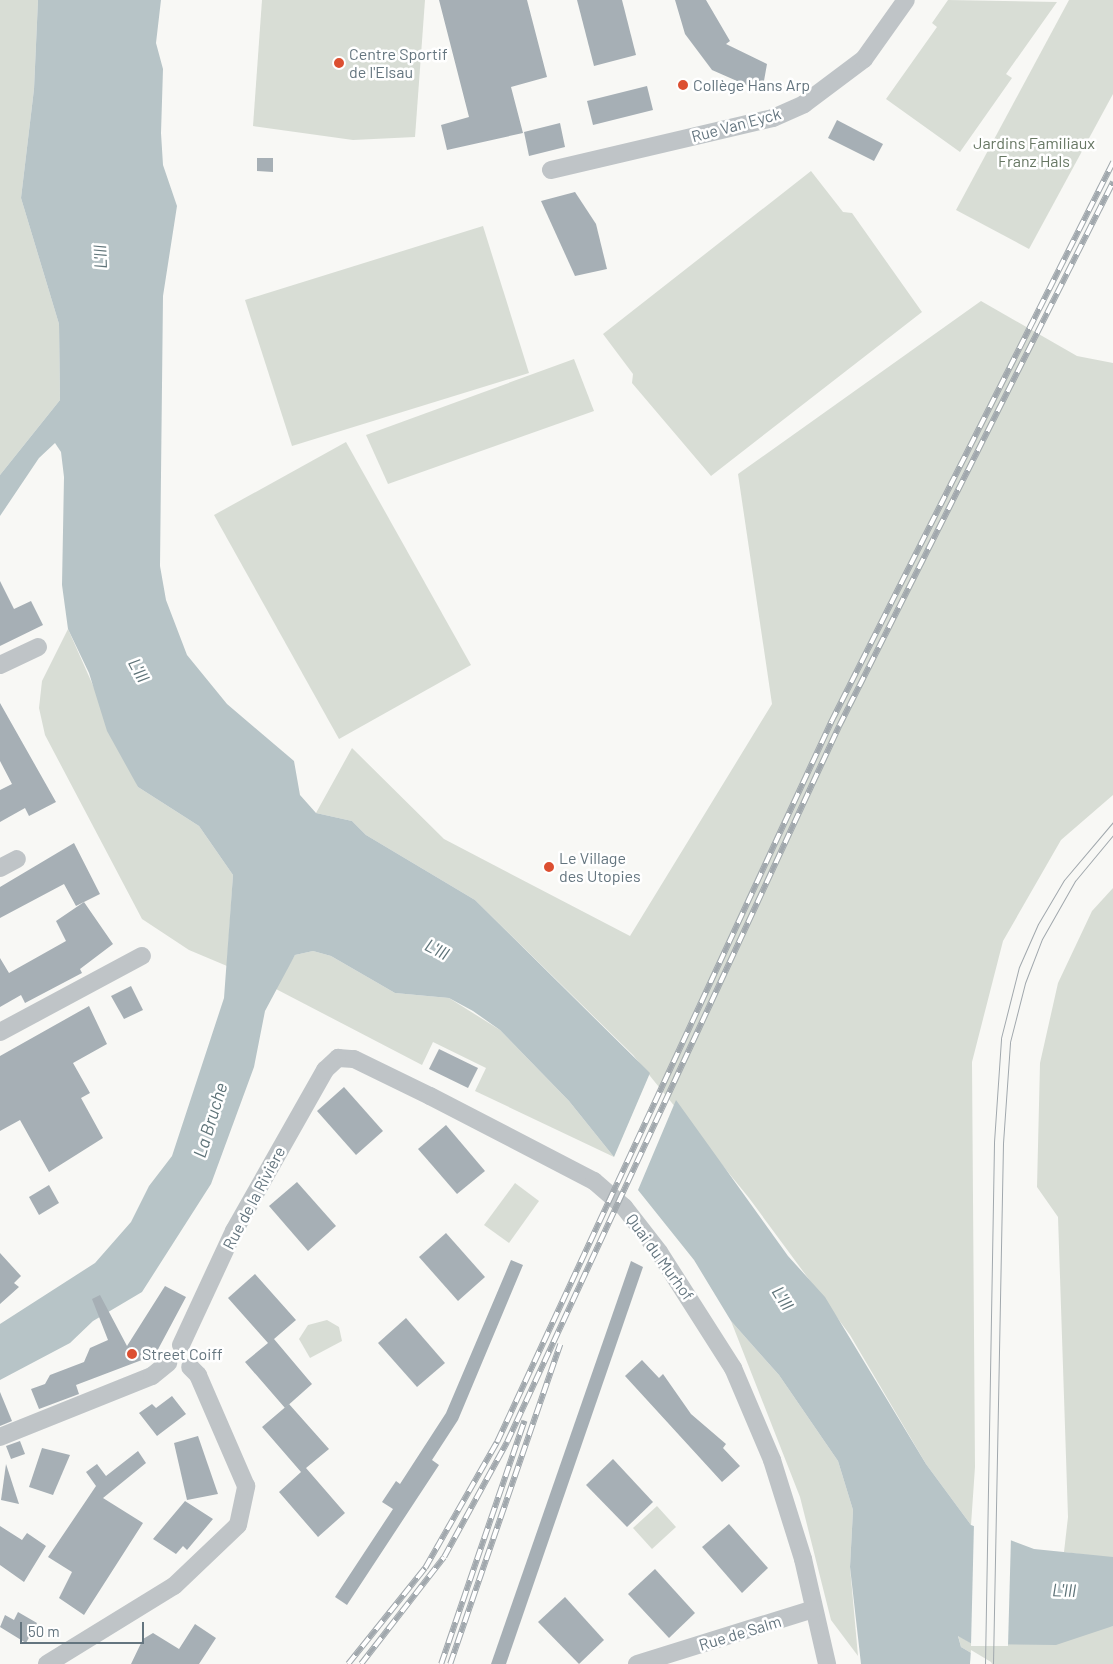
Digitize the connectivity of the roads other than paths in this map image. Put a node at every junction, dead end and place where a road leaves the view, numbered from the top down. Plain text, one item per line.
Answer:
1 (906, 0) edge
2 (551, 170) dead end
3 (38, 647) dead end
4 (0, 665) edge
5 (17, 859) dead end
6 (0, 868) edge
7 (142, 956) dead end
8 (0, 1032) edge
9 (338, 1058) joint
10 (181, 1345) junction
11 (168, 1363) junction
12 (190, 1367) junction
13 (0, 1437) edge
14 (814, 1609) junction
15 (641, 1663) edge
16 (47, 1664) edge
17 (827, 1664) edge

1 - 2 street, Rue Van Eyck
3 - 4 street
5 - 6 street
7 - 8 street
9 - 10 street, Rue de la Rivière
9 - 14 street, Quai du Murhof
10 - 11 street
10 - 12 street
11 - 12 street
11 - 13 street
12 - 16 street
14 - 15 street, Rue de Salm
14 - 17 street, Quai du Murhof

